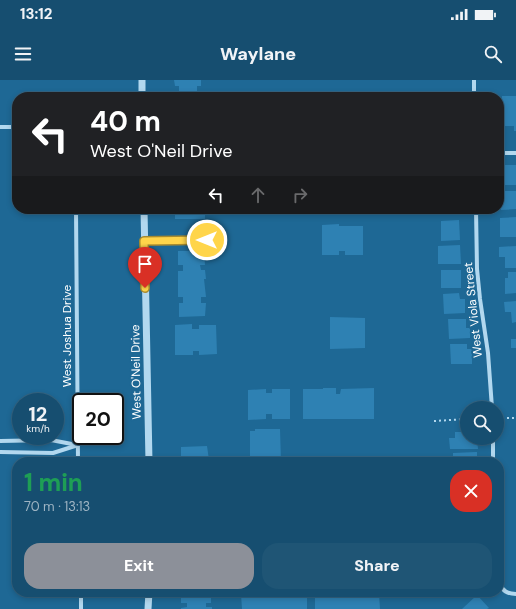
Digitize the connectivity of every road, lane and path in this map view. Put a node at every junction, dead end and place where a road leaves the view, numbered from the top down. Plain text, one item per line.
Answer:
1 (142, 80) edge
2 (474, 80) edge
3 (142, 92) edge
4 (474, 92) edge
5 (0, 127) edge
6 (12, 127) edge
7 (516, 152) edge
8 (504, 153) edge
9 (76, 214) edge
10 (144, 214) edge
11 (476, 214) edge
12 (222, 240) dead end
13 (144, 241) junction
14 (78, 393) edge
15 (491, 401) edge
16 (504, 418) edge
17 (516, 418) edge
18 (460, 419) edge
19 (434, 421) dead end
20 (0, 441) edge
21 (72, 444) edge
22 (78, 445) joint
23 (493, 445) edge
24 (0, 452) edge
25 (78, 457) edge
26 (149, 457) edge
27 (493, 457) edge
28 (504, 591) edge
29 (516, 594) edge
30 (81, 597) edge
31 (149, 597) edge
32 (81, 609) edge
33 (148, 609) edge

1 - 3 street
2 - 4 street
5 - 6 street
7 - 8 street
9 - 14 street, West Joshua Drive
10 - 13 street, West O'Neil Drive
11 - 15 street, West Viola Street
12 - 13 lane
13 - 26 street, West O'Neil Drive
16 - 17 path
18 - 19 path
20 - 21 street
22 - 24 street
22 - 25 street, West Joshua Drive
23 - 27 street
28 - 29 street
30 - 32 street
31 - 33 street

